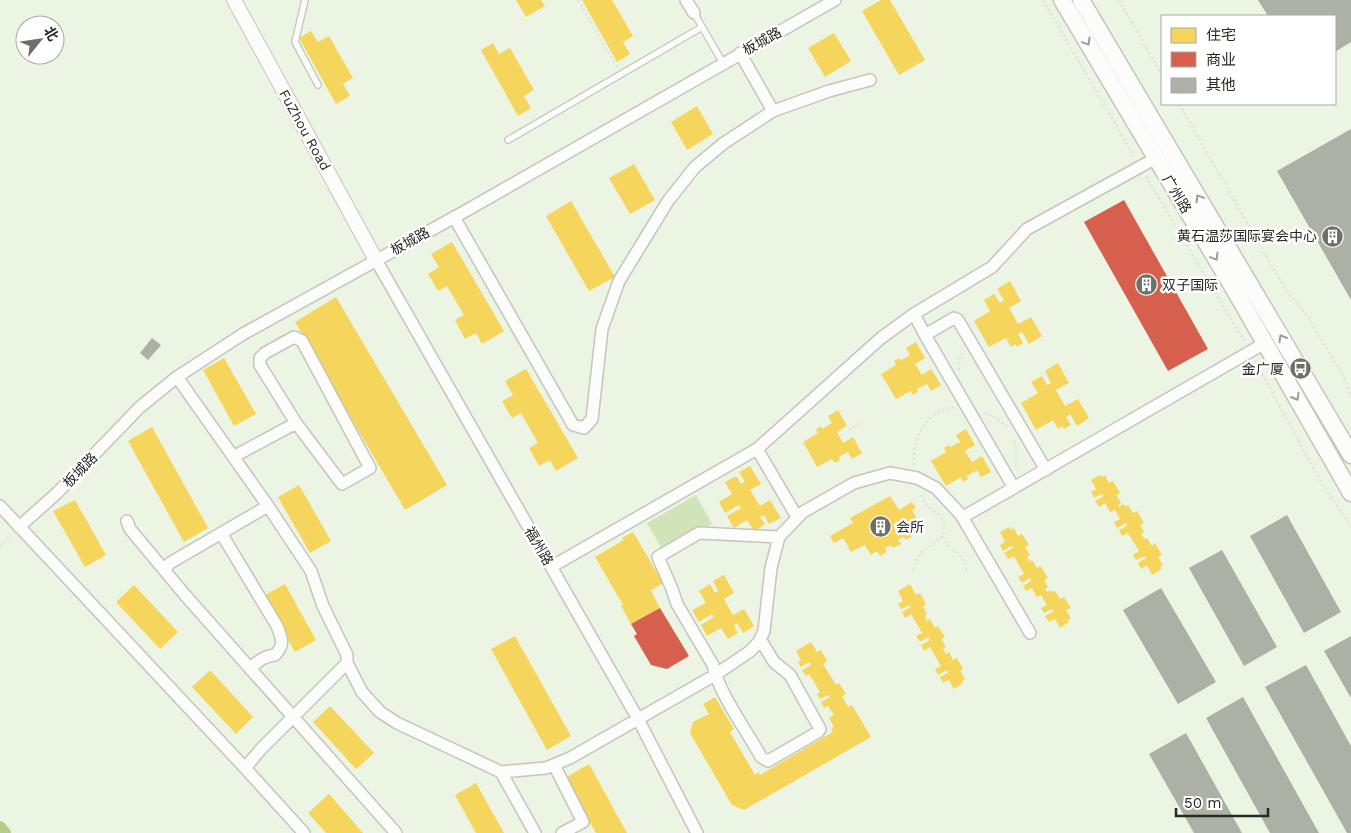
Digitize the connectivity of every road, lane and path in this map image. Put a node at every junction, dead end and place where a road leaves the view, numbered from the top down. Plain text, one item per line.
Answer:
1 (234, 0) edge
2 (305, 0) edge
3 (578, 0) edge
4 (686, 0) edge
5 (835, 0) edge
6 (1043, 0) edge
7 (1062, 0) edge
8 (1081, 0) edge
9 (1119, 0) edge
10 (694, 13) joint
11 (702, 27) junction
12 (740, 53) junction
13 (723, 63) junction
14 (1161, 73) edge
15 (621, 74) junction
16 (870, 80) dead end
17 (318, 85) dead end
18 (1180, 105) edge
19 (773, 111) junction
20 (508, 140) dead end
21 (1156, 158) junction
22 (1140, 167) junction
23 (454, 217) junction
24 (376, 260) junction
25 (914, 314) junction
26 (925, 335) junction
27 (970, 342) junction
28 (1265, 343) junction
29 (1250, 352) junction
30 (960, 376) dead end
31 (177, 377) junction
32 (1351, 398) edge
33 (966, 406) junction
34 (864, 421) dead end
35 (296, 423) junction
36 (848, 430) dead end
37 (1010, 430) dead end
38 (1013, 434) dead end
39 (757, 449) junction
40 (1351, 456) edge
41 (233, 457) junction
42 (1016, 468) dead end
43 (1046, 470) junction
44 (917, 478) junction
45 (1014, 488) junction
46 (1351, 493) edge
47 (0, 506) edge
48 (268, 506) junction
49 (797, 517) junction
50 (963, 517) junction
51 (127, 521) dead end
52 (1351, 526) edge
53 (19, 527) junction
54 (221, 533) junction
55 (779, 537) junction
56 (942, 537) junction
57 (0, 546) edge
58 (551, 567) junction
59 (164, 570) junction
60 (912, 570) dead end
61 (966, 570) dead end
62 (1030, 633) dead end
63 (760, 639) junction
64 (347, 664) junction
65 (250, 670) junction
66 (715, 675) junction
67 (293, 717) junction
68 (638, 719) junction
69 (554, 765) junction
70 (245, 768) junction
71 (501, 772) junction
72 (304, 833) edge
73 (396, 833) edge
74 (535, 833) edge
75 (562, 833) edge
76 (697, 833) edge

1 - 24 street, FuZhou Road
2 - 17 lane
3 - 15 path
4 - 10 street
5 - 12 street, 板城路
6 - 22 path
7 -> 21 main road, 广州路
40 -> 8 main road, 广州路
9 - 14 path
10 - 11 lane
11 - 13 lane
11 - 15 lane
12 - 13 street, 板城路
12 - 19 street
13 - 23 street, 板城路
15 - 20 lane
16 - 19 street
18 - 32 path
19 - 23 street
21 - 22 street
21 -> 28 main road, 广州路
22 - 25 street
22 - 29 path
23 - 24 street, 板城路
24 - 31 street, 板城路
24 - 58 street, 福州路
25 - 26 street
25 - 39 street
26 - 27 street
26 - 33 street
27 - 30 path
27 - 43 street
28 - 29 street
28 -> 46 main road, 广州路
29 - 43 street
29 - 52 path
31 - 41 street
31 - 53 street, 板城路
33 - 37 path
33 - 44 path
33 - 45 street
34 - 36 path
35 - 35 street
35 - 41 street
38 - 42 path
39 - 49 street
39 - 58 street
41 - 48 street
43 - 45 street
44 - 49 street
44 - 50 street
44 - 56 path
45 - 50 street
47 - 53 street
48 - 54 street
48 - 64 street
49 - 55 street
50 - 62 street
51 - 59 street
53 - 57 path
53 - 70 street
54 - 59 street
54 - 65 street
55 - 63 street
55 - 66 street
56 - 60 path
56 - 61 path
58 - 68 street, 福州路
59 - 65 street
63 - 66 street
63 - 66 street
64 - 67 street
64 - 71 street
65 - 67 street
66 - 68 street
67 - 70 street
67 - 73 street
68 - 69 street
68 - 76 street, 福州路
69 - 71 street
69 - 75 street
70 - 72 street
71 - 74 street

